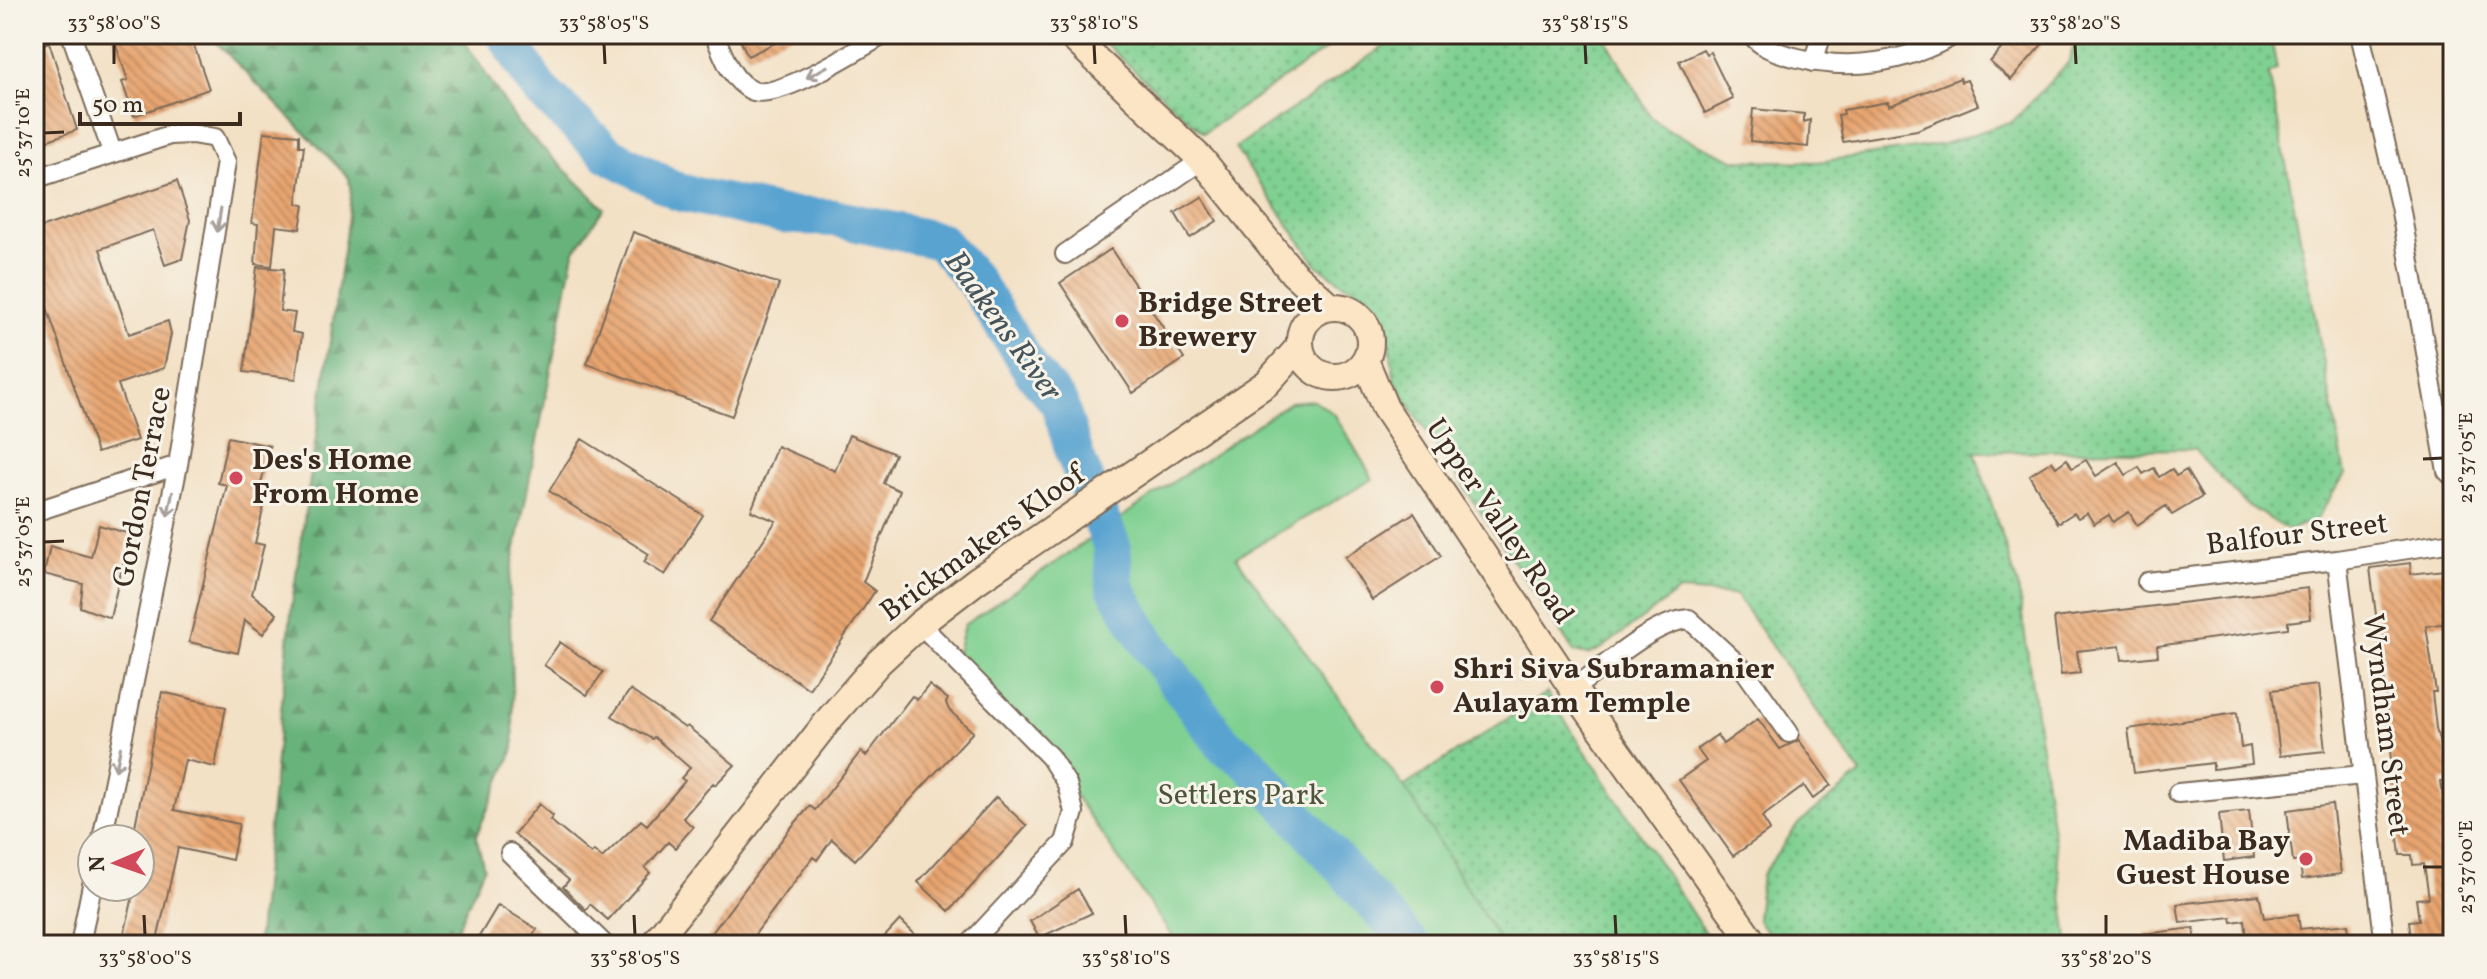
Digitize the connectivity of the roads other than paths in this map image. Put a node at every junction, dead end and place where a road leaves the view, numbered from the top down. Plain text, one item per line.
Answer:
1 (71, 34) edge
2 (714, 34) edge
3 (885, 34) edge
4 (1069, 34) edge
5 (1751, 34) edge
6 (1822, 34) edge
7 (1956, 34) edge
8 (2360, 34) edge
9 (1813, 62) junction
10 (112, 152) junction
11 (1202, 160) junction
12 (34, 179) edge
13 (1065, 254) dead end
14 (1293, 273) junction
15 (1331, 307) junction
16 (1307, 320) junction
17 (1300, 346) junction
18 (1356, 367) junction
19 (1317, 372) junction
20 (1267, 383) junction
21 (178, 465) junction
22 (2453, 477) edge
23 (34, 512) edge
24 (2453, 542) edge
25 (2337, 560) junction
26 (2147, 582) dead end
27 (920, 624) junction
28 (1573, 689) junction
29 (1789, 733) dead end
30 (2363, 775) junction
31 (2178, 793) dead end
32 (105, 823) edge
33 (510, 853) dead end
34 (88, 903) edge
35 (80, 945) edge
36 (605, 945) edge
37 (653, 945) edge
38 (969, 945) edge
39 (1755, 945) edge
40 (2385, 945) edge

1 - 10 street
3 -> 2 street
4 - 11 street
5 - 9 street
6 - 9 street
7 - 9 street
8 - 22 street
10 - 12 street
10 -> 21 street, Gordon Terrace
11 - 13 street
11 - 14 street
14 - 15 street
14 - 16 street
15 - 16 street
15 - 18 street
16 - 17 street
17 - 19 street
17 - 20 street, Brickmakers Kloof
18 - 19 street
18 - 28 street, Upper Valley Road
19 - 20 street, Brickmakers Kloof
20 - 27 street, Brickmakers Kloof
21 - 23 street
21 -> 32 street, Gordon Terrace
24 - 25 street, Balfour Street
25 - 26 street, Balfour Street
25 - 30 street, Wyndham Street
27 - 37 street, Brickmakers Kloof
27 - 38 street
28 - 29 street
28 - 39 street, Upper Valley Road
30 - 31 street
30 - 40 street, Wyndham Street
33 - 36 street
34 - 35 street

